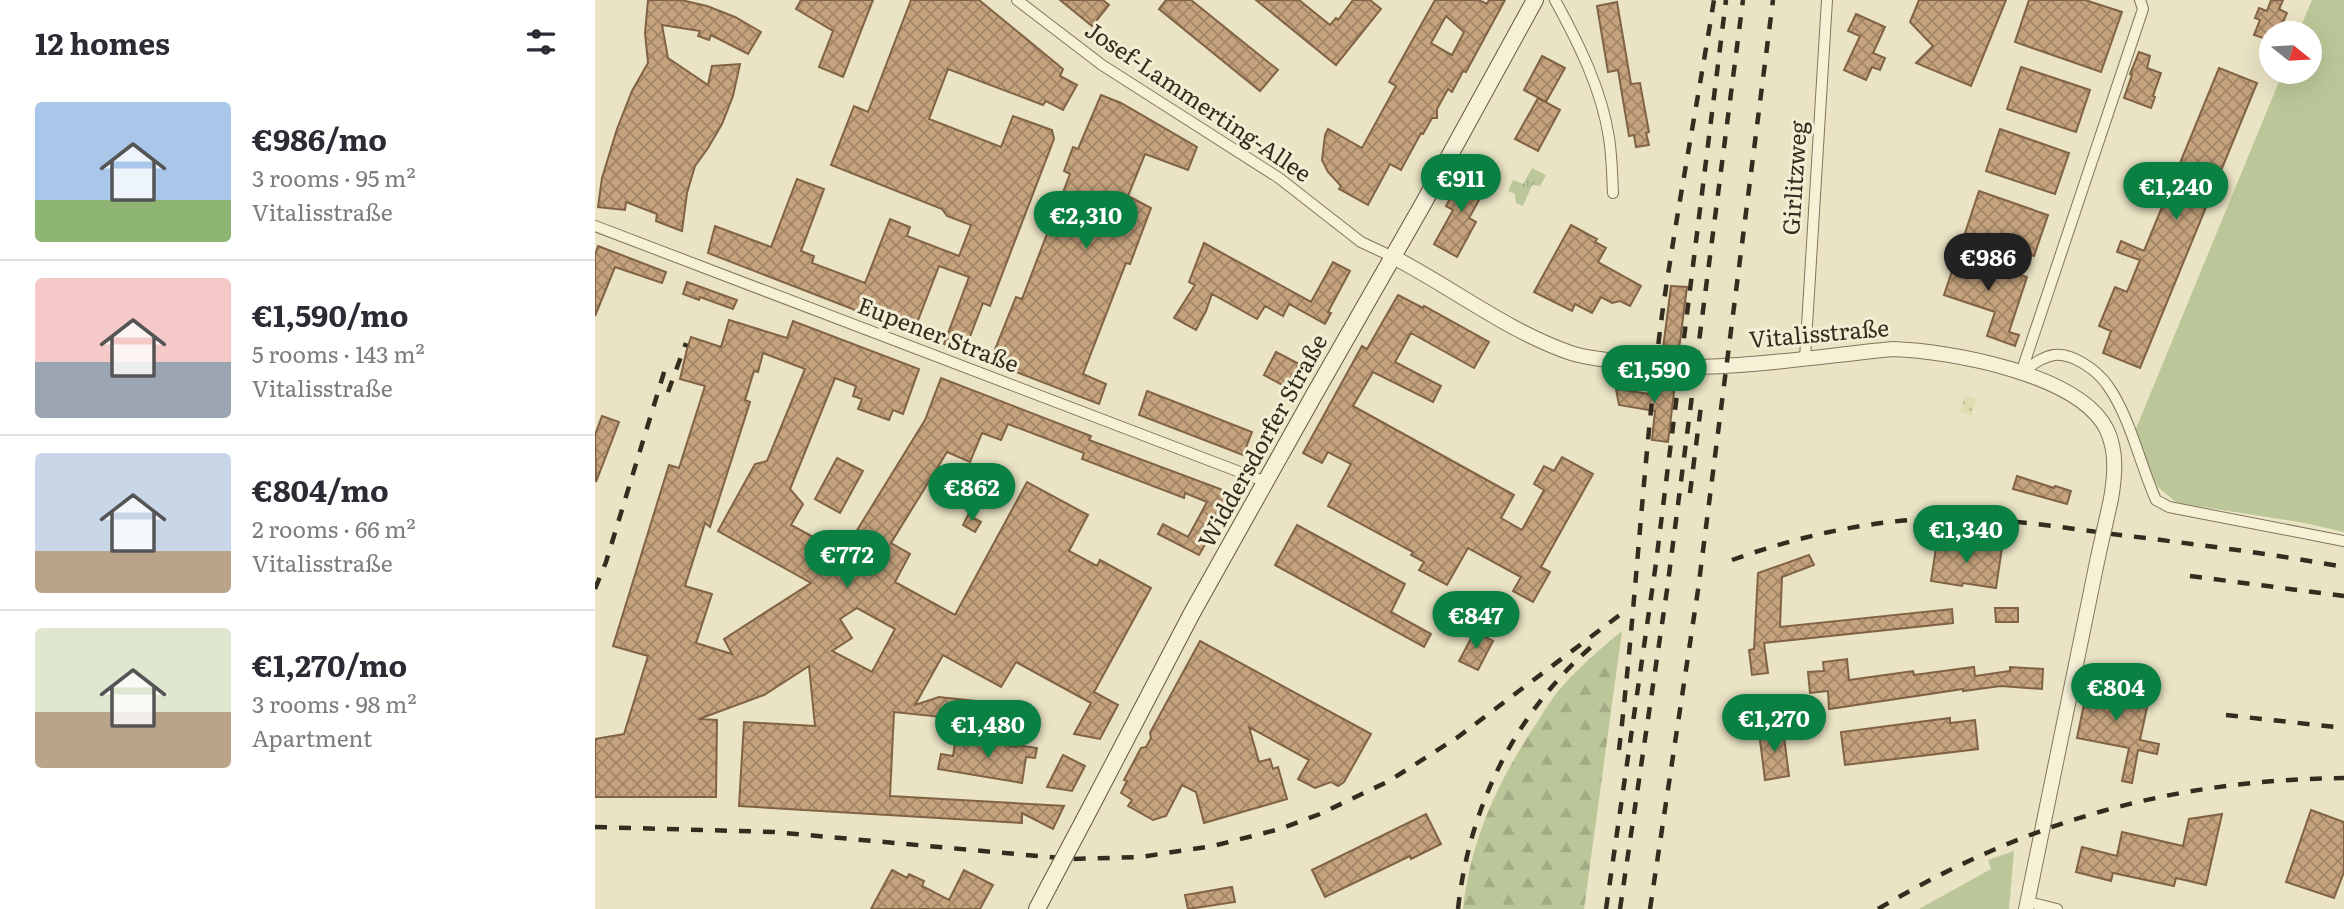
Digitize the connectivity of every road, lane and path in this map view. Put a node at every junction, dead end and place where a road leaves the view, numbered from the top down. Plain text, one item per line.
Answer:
1 (1017, 0) edge
2 (1535, 0) edge
3 (1555, 0) edge
4 (1827, 0) edge
5 (2140, 0) edge
6 (1613, 193) dead end
7 (595, 226) edge
8 (1393, 257) junction
9 (1805, 358) junction
10 (2021, 373) junction
11 (1266, 482) junction
12 (2344, 541) edge
13 (2027, 905) edge
14 (1037, 909) edge
15 (2057, 909) edge

1 - 8 street, Josef-Lammerting-Allee
2 - 8 main road, Widdersdorfer Straße
3 - 6 street
4 - 9 street, Girlitzweg
5 - 10 street
7 - 11 street, Eupener Straße
8 - 9 street, Vitalisstraße
8 - 11 main road, Widdersdorfer Straße
9 - 10 street, Vitalisstraße
10 - 12 street
10 - 13 street, Vitalisstraße, bridge
11 - 14 main road, Widdersdorfer Straße, bridge
13 - 15 street, Vitalisstraße

